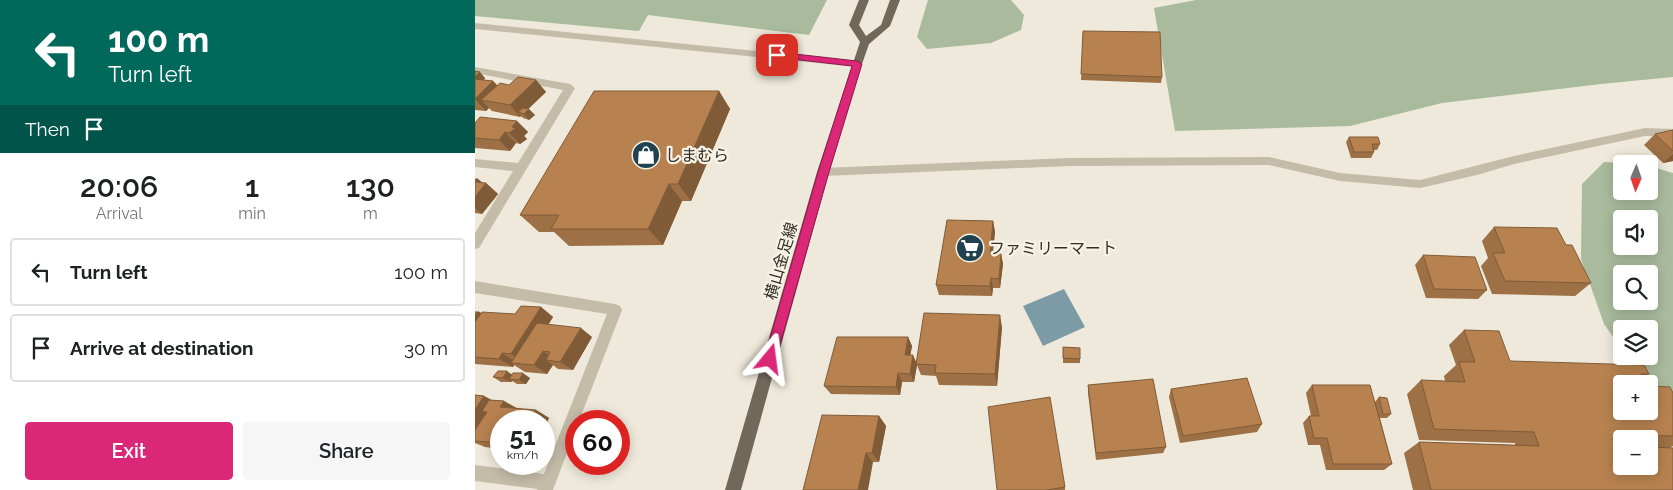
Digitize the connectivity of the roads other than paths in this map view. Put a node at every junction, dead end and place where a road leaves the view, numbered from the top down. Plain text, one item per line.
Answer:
1 (864, 0) edge
2 (895, 0) edge
3 (475, 26) edge
4 (865, 42) junction
5 (857, 64) junction
6 (475, 70) edge
7 (1673, 133) edge
8 (475, 163) edge
9 (521, 168) junction
10 (823, 172) junction
11 (475, 244) edge
12 (475, 287) edge
13 (475, 473) edge
14 (546, 486) edge
15 (733, 490) edge

1 - 4 main road
2 - 4 main road
3 - 5 street
4 - 5 main road, 横山金足線
5 - 10 main road, 横山金足線
6 - 9 street
7 - 10 street
8 - 9 street
9 - 11 street
10 - 15 main road, 横山金足線
12 - 14 street
13 - 14 street

